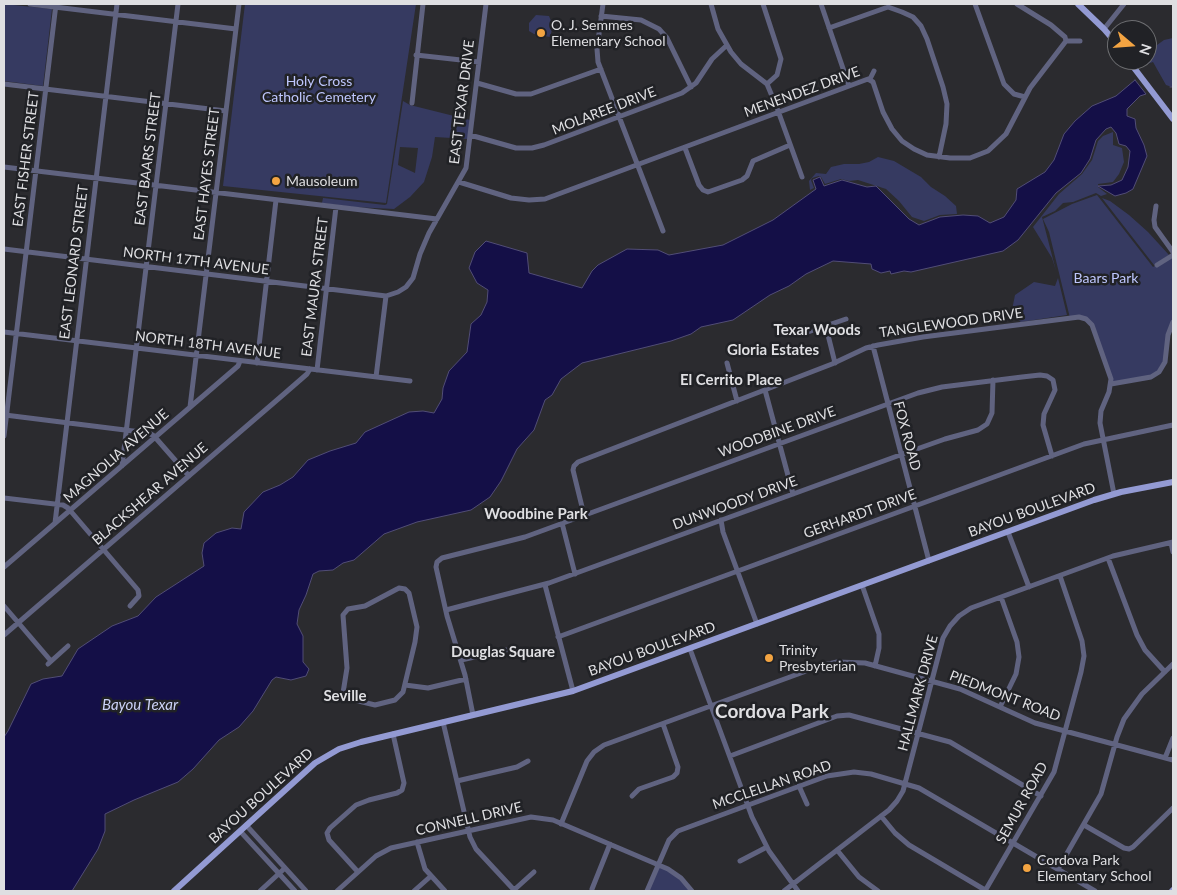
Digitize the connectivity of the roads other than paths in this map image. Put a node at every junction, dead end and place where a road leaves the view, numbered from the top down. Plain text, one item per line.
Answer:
1 (30, 4) edge
2 (117, 4) edge
3 (178, 4) edge
4 (239, 4) edge
5 (423, 4) edge
6 (486, 4) edge
7 (603, 4) edge
8 (711, 4) edge
9 (763, 4) edge
10 (820, 4) edge
11 (975, 4) edge
12 (1017, 4) edge
13 (1078, 4) edge
14 (1124, 4) edge
15 (55, 5) edge
16 (888, 6) edge
17 (115, 14) junction
18 (601, 16) junction
19 (176, 21) junction
20 (236, 28) junction
21 (829, 28) junction
22 (1104, 28) junction
23 (1107, 32) edge
24 (1066, 41) junction
25 (1080, 41) dead end
26 (726, 46) junction
27 (416, 55) junction
28 (479, 62) junction
29 (601, 69) junction
30 (1136, 70) edge
31 (874, 71) dead end
32 (870, 79) junction
33 (477, 83) junction
34 (4, 84) edge
35 (767, 84) junction
36 (849, 86) junction
37 (691, 87) junction
38 (46, 89) junction
39 (105, 96) junction
40 (1025, 97) junction
41 (412, 103) dead end
42 (166, 104) junction
43 (226, 111) junction
44 (778, 113) junction
45 (619, 117) junction
46 (1173, 119) edge
47 (470, 135) junction
48 (790, 145) junction
49 (684, 148) junction
50 (939, 157) junction
51 (638, 165) junction
52 (4, 167) edge
53 (36, 171) junction
54 (96, 178) junction
55 (802, 178) dead end
56 (460, 182) junction
57 (156, 185) junction
58 (216, 192) junction
59 (276, 200) junction
60 (1156, 206) dead end
61 (336, 207) junction
62 (437, 219) junction
63 (663, 231) dead end
64 (4, 250) edge
65 (26, 252) junction
66 (1173, 254) edge
67 (86, 259) junction
68 (1158, 265) dead end
69 (146, 267) junction
70 (206, 274) junction
71 (266, 281) junction
72 (326, 288) junction
73 (386, 296) junction
74 (846, 319) dead end
75 (1173, 322) edge
76 (826, 327) junction
77 (4, 332) edge
78 (16, 334) junction
79 (802, 334) dead end
80 (76, 341) junction
81 (873, 346) junction
82 (136, 348) junction
83 (197, 355) junction
84 (240, 361) junction
85 (257, 362) junction
86 (727, 363) dead end
87 (835, 363) junction
88 (310, 369) junction
89 (317, 370) junction
90 (376, 377) junction
91 (993, 380) junction
92 (410, 381) dead end
93 (1111, 384) junction
94 (765, 390) junction
95 (737, 401) junction
96 (887, 404) junction
97 (190, 407) junction
98 (5, 415) edge
99 (66, 422) junction
100 (1173, 425) edge
101 (126, 430) junction
102 (4, 436) edge
103 (155, 437) junction
104 (1103, 440) junction
105 (779, 444) junction
106 (900, 455) junction
107 (1052, 456) junction
108 (122, 466) junction
109 (188, 476) junction
110 (1173, 482) edge
111 (792, 494) junction
112 (1114, 494) junction
113 (4, 498) edge
114 (56, 504) junction
115 (914, 507) junction
116 (70, 510) junction
117 (584, 515) junction
118 (721, 520) junction
119 (55, 522) junction
120 (562, 523) junction
121 (1008, 532) junction
122 (1172, 542) edge
123 (104, 549) junction
124 (1173, 552) edge
125 (1108, 558) junction
126 (929, 561) junction
127 (4, 566) edge
128 (738, 571) junction
129 (575, 574) junction
130 (1060, 576) junction
131 (545, 585) junction
132 (862, 586) junction
133 (1029, 587) junction
134 (1001, 597) junction
135 (4, 606) edge
136 (130, 606) dead end
137 (446, 610) junction
138 (18, 622) junction
139 (757, 624) junction
140 (4, 635) edge
141 (558, 637) junction
142 (68, 646) dead end
143 (690, 648) junction
144 (506, 650) dead end
145 (461, 660) junction
146 (1173, 664) edge
147 (875, 666) junction
148 (1165, 672) junction
149 (466, 680) junction
150 (932, 681) junction
151 (405, 685) junction
152 (573, 692) junction
153 (711, 706) junction
154 (1000, 706) junction
155 (474, 715) junction
156 (443, 722) junction
157 (662, 724) junction
158 (1065, 731) junction
159 (918, 732) junction
160 (393, 734) junction
161 (1173, 738) edge
162 (1115, 744) junction
163 (730, 756) junction
164 (1165, 758) junction
165 (1173, 760) edge
166 (528, 761) dead end
167 (457, 781) junction
168 (905, 783) junction
169 (799, 786) junction
170 (632, 796) dead end
171 (1041, 796) junction
172 (807, 804) dead end
173 (748, 805) junction
174 (1173, 808) edge
175 (882, 816) junction
176 (561, 824) junction
177 (246, 825) junction
178 (1084, 825) junction
179 (468, 830) junction
180 (240, 831) junction
181 (417, 842) junction
182 (1013, 843) junction
183 (610, 844) junction
184 (767, 847) junction
185 (837, 850) junction
186 (740, 861) dead end
187 (658, 865) junction
188 (285, 868) junction
189 (1058, 869) junction
190 (358, 872) junction
191 (534, 872) dead end
192 (279, 874) junction
193 (431, 876) junction
194 (792, 885) junction
195 (592, 889) dead end
196 (174, 891) edge
197 (260, 891) edge
198 (295, 891) edge
199 (306, 891) edge
200 (337, 891) edge
201 (414, 891) edge
202 (445, 891) edge
203 (514, 891) edge
204 (647, 891) edge
205 (692, 891) edge
206 (784, 891) edge
207 (798, 891) edge
208 (878, 891) edge
209 (985, 891) edge
210 (1095, 891) edge

1 - 15 street
2 - 17 street, EAST LEONARD STREET
3 - 19 street, EAST BAARS STREET
4 - 20 street, EAST HAYES STREET
5 - 27 street
6 - 28 street, EAST TEXAR DRIVE
7 - 18 street
8 - 26 street
9 - 35 street
10 - 21 street
11 - 40 street
12 - 24 street
13 - 22 main road
14 - 22 street
15 - 17 street
15 - 38 street, EAST FISHER STREET
16 - 21 street
16 - 50 street
17 - 19 street
17 - 39 street, EAST LEONARD STREET
18 - 29 street
18 - 37 street
19 - 20 street
19 - 42 street, EAST BAARS STREET
20 - 43 street, EAST HAYES STREET
21 - 36 street
22 - 23 main road
24 - 25 street
24 - 40 street, MENENDEZ DRIVE
26 - 35 street
26 - 37 street, MOLAREE DRIVE
27 - 28 street
27 - 41 street
28 - 33 street, EAST TEXAR DRIVE
29 - 33 street
29 - 45 street
30 - 46 main road
31 - 32 street
32 - 36 street, MENENDEZ DRIVE
32 - 50 street, MENENDEZ DRIVE
33 - 47 street, EAST TEXAR DRIVE
34 - 38 street
35 - 44 street
36 - 44 street, MENENDEZ DRIVE
37 - 45 street, MOLAREE DRIVE
38 - 39 street
38 - 53 street, EAST FISHER STREET
39 - 42 street
39 - 54 street, EAST LEONARD STREET
40 - 50 street, MENENDEZ DRIVE
42 - 43 street
42 - 57 street, EAST BAARS STREET
43 - 58 street, EAST HAYES STREET
44 - 48 street
44 - 49 street, MENENDEZ DRIVE
45 - 47 street, MOLAREE DRIVE
45 - 51 street
47 - 56 street, EAST TEXAR DRIVE
48 - 49 street
48 - 55 street
49 - 51 street, MENENDEZ DRIVE
51 - 56 street, MENENDEZ DRIVE
51 - 63 street
52 - 53 street
53 - 54 street
53 - 65 street, EAST FISHER STREET
54 - 57 street
54 - 67 street, EAST LEONARD STREET
56 - 62 street, EAST TEXAR DRIVE
57 - 58 street
57 - 69 street, EAST BAARS STREET
58 - 59 street
58 - 70 street, EAST HAYES STREET
59 - 61 street
59 - 71 street
60 - 66 street
61 - 62 street
61 - 72 street, EAST MAURA STREET
62 - 73 street, EAST TEXAR DRIVE
64 - 65 street, NORTH 17TH AVENUE
65 - 67 street, NORTH 17TH AVENUE
65 - 78 street, EAST FISHER STREET
66 - 68 street
67 - 69 street, NORTH 17TH AVENUE
67 - 80 street, EAST LEONARD STREET
69 - 70 street, NORTH 17TH AVENUE
69 - 82 street, EAST BAARS STREET
70 - 71 street, NORTH 17TH AVENUE
70 - 83 street, EAST HAYES STREET
71 - 72 street, NORTH 17TH AVENUE
71 - 85 street
72 - 73 street, NORTH 17TH AVENUE
72 - 89 street, EAST MAURA STREET
73 - 90 street
74 - 76 street
75 - 93 street
76 - 79 street
76 - 87 street
77 - 78 street, NORTH 18TH AVENUE
78 - 80 street, NORTH 18TH AVENUE
78 - 98 street, EAST FISHER STREET
80 - 82 street, NORTH 18TH AVENUE
80 - 99 street, EAST LEONARD STREET
81 - 87 street, TANGLEWOOD DRIVE
81 - 93 street, TANGLEWOOD DRIVE
81 - 96 street, FOX ROAD
82 - 83 street, NORTH 18TH AVENUE
82 - 101 street, EAST BAARS STREET
83 - 84 street, NORTH 18TH AVENUE
83 - 97 street, EAST HAYES STREET
84 - 85 street, NORTH 18TH AVENUE
84 - 97 street, MAGNOLIA AVENUE
85 - 88 street, NORTH 18TH AVENUE
86 - 95 street
87 - 94 street, TANGLEWOOD DRIVE
88 - 89 street, NORTH 18TH AVENUE
88 - 109 street, BLACKSHEAR AVENUE
89 - 90 street, NORTH 18TH AVENUE
90 - 92 street, NORTH 18TH AVENUE
91 - 96 street, WOODBINE DRIVE
91 - 106 street, DUNWOODY DRIVE
91 - 107 street, WOODBINE DRIVE
93 - 104 street
94 - 95 street, TANGLEWOOD DRIVE
94 - 105 street
95 - 117 street, TANGLEWOOD DRIVE
96 - 105 street, WOODBINE DRIVE
96 - 106 street, FOX ROAD
97 - 103 street, MAGNOLIA AVENUE
98 - 99 street
98 - 102 street, EAST FISHER STREET
99 - 101 street
99 - 114 street, EAST LEONARD STREET
100 - 104 street, GERHARDT DRIVE
101 - 103 street
101 - 108 street, EAST BAARS STREET
103 - 108 street, MAGNOLIA AVENUE
103 - 109 street
104 - 107 street, GERHARDT DRIVE
104 - 112 street
105 - 111 street
105 - 117 street, WOODBINE DRIVE
106 - 111 street, DUNWOODY DRIVE
106 - 115 street, FOX ROAD
107 - 115 street, GERHARDT DRIVE
108 - 116 street, MAGNOLIA AVENUE
109 - 123 street, BLACKSHEAR AVENUE
110 - 112 main road, BAYOU BOULEVARD
111 - 118 street, DUNWOODY DRIVE
112 - 121 main road, BAYOU BOULEVARD
113 - 114 street
114 - 116 street
114 - 119 street, EAST LEONARD STREET
115 - 126 street, FOX ROAD
115 - 128 street, GERHARDT DRIVE
116 - 119 street, MAGNOLIA AVENUE
116 - 123 street
117 - 120 street, WOODBINE DRIVE
118 - 128 street
118 - 129 street, DUNWOODY DRIVE
119 - 127 street, MAGNOLIA AVENUE
120 - 129 street
120 - 137 street, WOODBINE DRIVE
121 - 126 main road, BAYOU BOULEVARD
121 - 133 street
122 - 124 street
122 - 125 street, HALLMARK DRIVE
123 - 136 street
123 - 138 street, BLACKSHEAR AVENUE
125 - 130 street, HALLMARK DRIVE
125 - 148 street
126 - 132 main road, BAYOU BOULEVARD
128 - 139 street
128 - 141 street, GERHARDT DRIVE
129 - 131 street, DUNWOODY DRIVE
130 - 133 street, HALLMARK DRIVE
130 - 158 street, SEMUR ROAD
131 - 137 street, DUNWOODY DRIVE
131 - 141 street
132 - 139 main road, BAYOU BOULEVARD
132 - 147 street
133 - 134 street, HALLMARK DRIVE
134 - 150 street, HALLMARK DRIVE
134 - 154 street
135 - 138 street
137 - 145 street
138 - 140 street, BLACKSHEAR AVENUE
138 - 142 street
139 - 143 main road, BAYOU BOULEVARD
141 - 152 street
143 - 152 main road, BAYOU BOULEVARD
143 - 153 street
144 - 145 street
145 - 149 street
146 - 148 street
147 - 150 street, PIEDMONT ROAD
147 - 153 street, PIEDMONT ROAD
148 - 162 street
149 - 151 street
149 - 155 street
150 - 154 street, PIEDMONT ROAD
150 - 159 street, HALLMARK DRIVE
151 - 151 street
152 - 155 main road, BAYOU BOULEVARD
153 - 157 street, PIEDMONT ROAD
153 - 163 street
154 - 158 street, PIEDMONT ROAD
155 - 156 main road, BAYOU BOULEVARD
156 - 160 main road, BAYOU BOULEVARD
156 - 167 street
157 - 170 street
157 - 176 street, PIEDMONT ROAD
158 - 162 street, PIEDMONT ROAD
158 - 171 street, SEMUR ROAD
159 - 163 street
159 - 168 street, HALLMARK DRIVE
159 - 171 street
160 - 177 main road, BAYOU BOULEVARD
160 - 190 street
161 - 164 street
162 - 164 street, PIEDMONT ROAD
162 - 178 street
163 - 173 street
164 - 165 street, PIEDMONT ROAD
166 - 167 street
167 - 179 street
168 - 169 street, MCCLELLAN ROAD
168 - 175 street, HALLMARK DRIVE
168 - 182 street, MCCLELLAN ROAD
169 - 172 street
169 - 173 street, MCCLELLAN ROAD
171 - 182 street, SEMUR ROAD
173 - 184 street
173 - 187 street, MCCLELLAN ROAD
174 - 178 street
175 - 185 street, HALLMARK DRIVE
175 - 209 street
176 - 179 street, CONNELL DRIVE
176 - 183 street, CONNELL DRIVE
177 - 180 main road, BAYOU BOULEVARD
177 - 188 street
178 - 189 street
179 - 181 street, CONNELL DRIVE
179 - 203 street
180 - 192 street
180 - 196 main road, BAYOU BOULEVARD
181 - 190 street, CONNELL DRIVE
181 - 193 street
182 - 189 street, MCCLELLAN ROAD
182 - 209 street, SEMUR ROAD
183 - 187 street, CONNELL DRIVE
183 - 195 street
184 - 186 street
184 - 194 street
185 - 194 street, HALLMARK DRIVE
185 - 208 street
187 - 204 street, MCCLELLAN ROAD
187 - 205 street, CONNELL DRIVE
188 - 192 street
188 - 199 street
189 - 210 street, MCCLELLAN ROAD
190 - 200 street, CONNELL DRIVE
191 - 203 street
192 - 197 street
192 - 198 street
193 - 201 street
193 - 202 street
194 - 206 street, HALLMARK DRIVE
194 - 207 street

